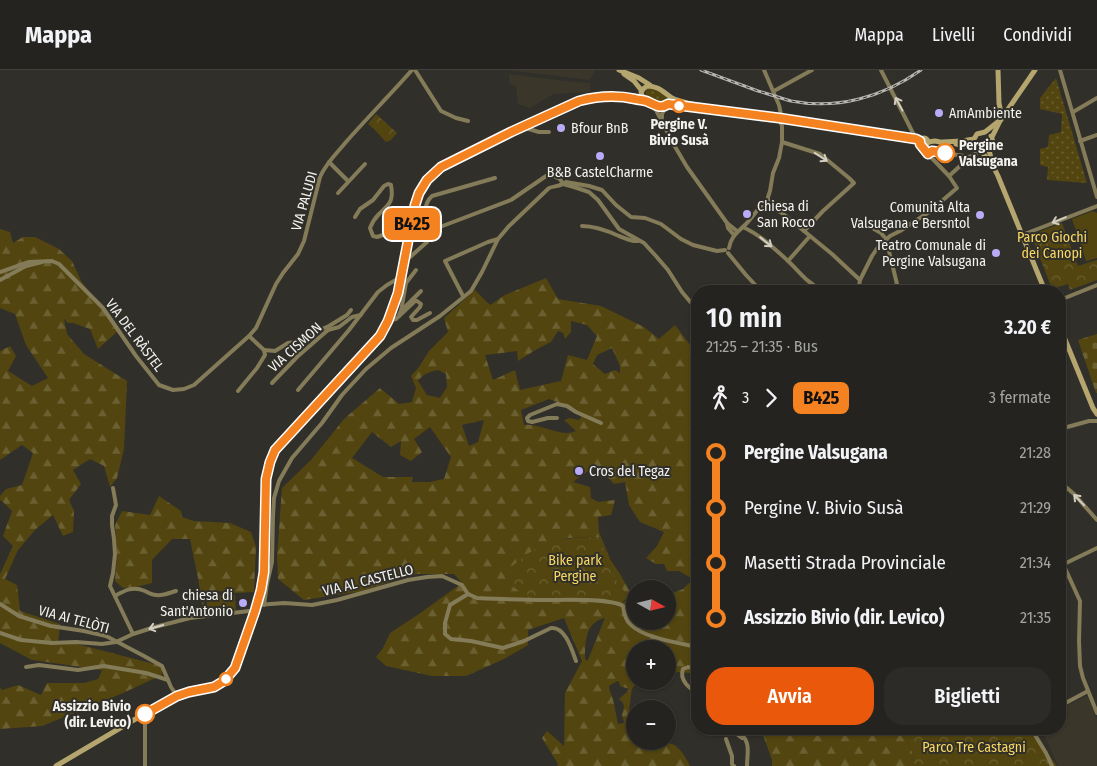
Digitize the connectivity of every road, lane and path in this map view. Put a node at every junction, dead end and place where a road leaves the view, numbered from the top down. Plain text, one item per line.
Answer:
1 (414, 70) edge
2 (764, 70) edge
3 (881, 70) edge
4 (998, 70) edge
5 (1035, 70) edge
6 (1060, 70) edge
7 (621, 71) edge
8 (810, 71) edge
9 (652, 86) junction
10 (774, 91) junction
11 (642, 92) junction
12 (670, 97) junction
13 (631, 98) junction
14 (1097, 98) edge
15 (649, 103) junction
16 (667, 105) junction
17 (714, 110) junction
18 (1072, 112) junction
19 (782, 119) junction
20 (1001, 119) junction
21 (468, 121) dead end
22 (663, 123) junction
23 (522, 127) junction
24 (549, 132) dead end
25 (985, 132) junction
26 (1097, 135) edge
27 (992, 138) junction
28 (974, 139) junction
29 (1080, 141) junction
30 (782, 142) junction
31 (920, 142) junction
32 (942, 142) junction
33 (979, 150) junction
34 (989, 150) junction
35 (928, 154) junction
36 (970, 157) junction
37 (329, 162) junction
38 (366, 164) dead end
39 (993, 166) junction
40 (949, 176) junction
41 (495, 178) dead end
42 (348, 181) junction
43 (563, 184) junction
44 (1096, 188) edge
45 (338, 193) dead end
46 (1097, 197) edge
47 (415, 205) junction
48 (1097, 206) edge
49 (771, 207) junction
50 (355, 217) dead end
51 (727, 223) junction
52 (582, 226) dead end
53 (743, 227) junction
54 (874, 229) dead end
55 (432, 230) junction
56 (737, 231) junction
57 (804, 232) junction
58 (734, 235) junction
59 (1022, 235) junction
60 (810, 236) junction
61 (886, 239) junction
62 (498, 240) junction
63 (638, 241) junction
64 (727, 250) junction
65 (405, 259) junction
66 (788, 261) junction
67 (44, 262) junction
68 (416, 270) dead end
69 (0, 272) edge
70 (401, 277) junction
71 (0, 280) edge
72 (860, 280) junction
73 (755, 285) edge
74 (812, 285) edge
75 (859, 285) edge
76 (896, 285) edge
77 (1043, 285) edge
78 (1097, 285) edge
79 (421, 291) dead end
80 (463, 296) junction
81 (1066, 298) edge
82 (691, 303) edge
83 (351, 310) dead end
84 (400, 311) junction
85 (430, 313) dead end
86 (361, 315) junction
87 (396, 319) junction
88 (388, 321) junction
89 (249, 336) junction
90 (1066, 342) edge
91 (264, 350) junction
92 (272, 384) dead end
93 (298, 390) dead end
94 (238, 391) dead end
95 (1097, 414) edge
96 (557, 418) dead end
97 (1097, 421) edge
98 (601, 423) dead end
99 (1066, 426) edge
100 (1066, 487) edge
101 (113, 488) dead end
102 (1097, 520) edge
103 (1097, 548) edge
104 (1066, 563) edge
105 (1066, 572) edge
106 (176, 591) dead end
107 (468, 594) junction
108 (115, 596) junction
109 (0, 604) edge
110 (257, 605) junction
111 (264, 605) junction
112 (255, 611) junction
113 (0, 633) edge
114 (134, 634) junction
115 (116, 642) junction
116 (691, 645) edge
117 (576, 660) dead end
118 (26, 666) dead end
119 (691, 668) edge
120 (168, 680) junction
121 (691, 688) edge
122 (1088, 691) junction
123 (177, 696) junction
124 (1066, 703) edge
125 (1097, 713) edge
126 (145, 714) junction
127 (741, 735) edge
128 (741, 735) edge
129 (1035, 735) edge
130 (726, 739) dead end
131 (746, 740) junction
132 (56, 766) edge
133 (145, 766) edge
134 (734, 766) edge
135 (747, 766) edge
136 (1052, 766) edge

1 - 21 street
1 - 37 street, VIA PALUDI
2 - 10 street
31 -> 3 street
4 - 20 main road
5 - 20 main road
6 - 18 street
7 - 9 main road
7 - 11 main road
8 - 10 street
9 - 11 main road
9 - 12 main road
10 - 19 street
11 - 13 main road
11 - 15 main road
12 - 16 main road
12 - 17 main road
13 - 15 main road
13 - 23 main road
14 - 18 street
15 - 16 main road
15 - 22 street
16 - 17 main road
16 - 22 street
17 - 19 main road
18 - 29 street
19 - 30 street
19 - 31 main road
20 - 25 main road
20 - 27 main road
22 - 51 street
23 - 24 street
23 - 47 main road
25 - 27 main road
25 - 28 main road
26 - 29 street
27 - 34 main road
28 - 32 main road
28 - 33 main road
29 - 44 street
30 - 49 street
30 -> 57 street
31 - 32 main road
31 - 35 street
32 - 33 main road
33 - 34 main road
33 - 36 street
33 - 39 main road
34 - 39 main road
35 - 36 street
35 - 40 street
36 - 40 street
37 - 42 street
37 - 89 street, VIA PALUDI
38 - 42 street
39 - 59 main road
40 - 61 street
41 - 55 street
42 - 45 street
43 - 55 street
43 - 62 street
43 - 63 street
43 - 64 street
44 - 46 street
47 - 50 street
47 - 65 main road
48 -> 59 street
49 - 53 street
49 - 57 street
51 - 56 street
51 - 58 street
52 - 63 street
53 - 56 street
53 -> 66 street
54 - 61 street
55 - 65 street
56 - 58 street
57 - 60 street
58 - 64 street
59 - 77 main road
60 - 66 street
60 - 72 street
61 - 72 street
61 - 76 street
62 - 80 street
62 - 80 street
63 - 82 street
64 - 73 street
65 - 70 main road
66 - 74 street
67 - 69 street, VIA DEL RÀSTEL
67 - 71 street
67 - 89 street, VIA DEL RÀSTEL
68 - 84 street
70 - 86 street, VIA CISMON
70 - 88 main road
72 - 75 street
78 - 81 street
79 - 84 street
80 - 111 street
83 - 91 street
84 - 87 street
85 - 87 street
86 - 92 street, VIA CISMON
86 - 93 street, VIA CISMON
87 - 88 street
88 - 110 main road
89 - 91 street
90 - 95 main road
91 - 94 street
96 - 98 street
97 - 99 street
102 -> 100 street
101 - 108 street
103 - 104 street
105 - 122 street
106 - 108 street
107 - 111 street, VIA AL CASTELLO
107 - 116 street, VIA AL CASTELLO
107 - 117 street
108 - 114 street
109 - 115 street, VIA AI TELÒTI
110 - 111 street, VIA AL CASTELLO
110 - 112 main road
112 -> 114 street
112 - 123 main road
113 - 115 street
114 - 115 street
115 - 120 street, VIA AI TELÒTI
118 - 120 street
119 - 121 street
120 - 123 street, VIA AI TELÒTI
122 - 124 street
122 - 125 street
123 - 126 main road
126 - 132 main road
126 - 133 street
127 - 131 street
128 - 131 street
129 - 136 street
130 - 134 street
131 - 135 street

